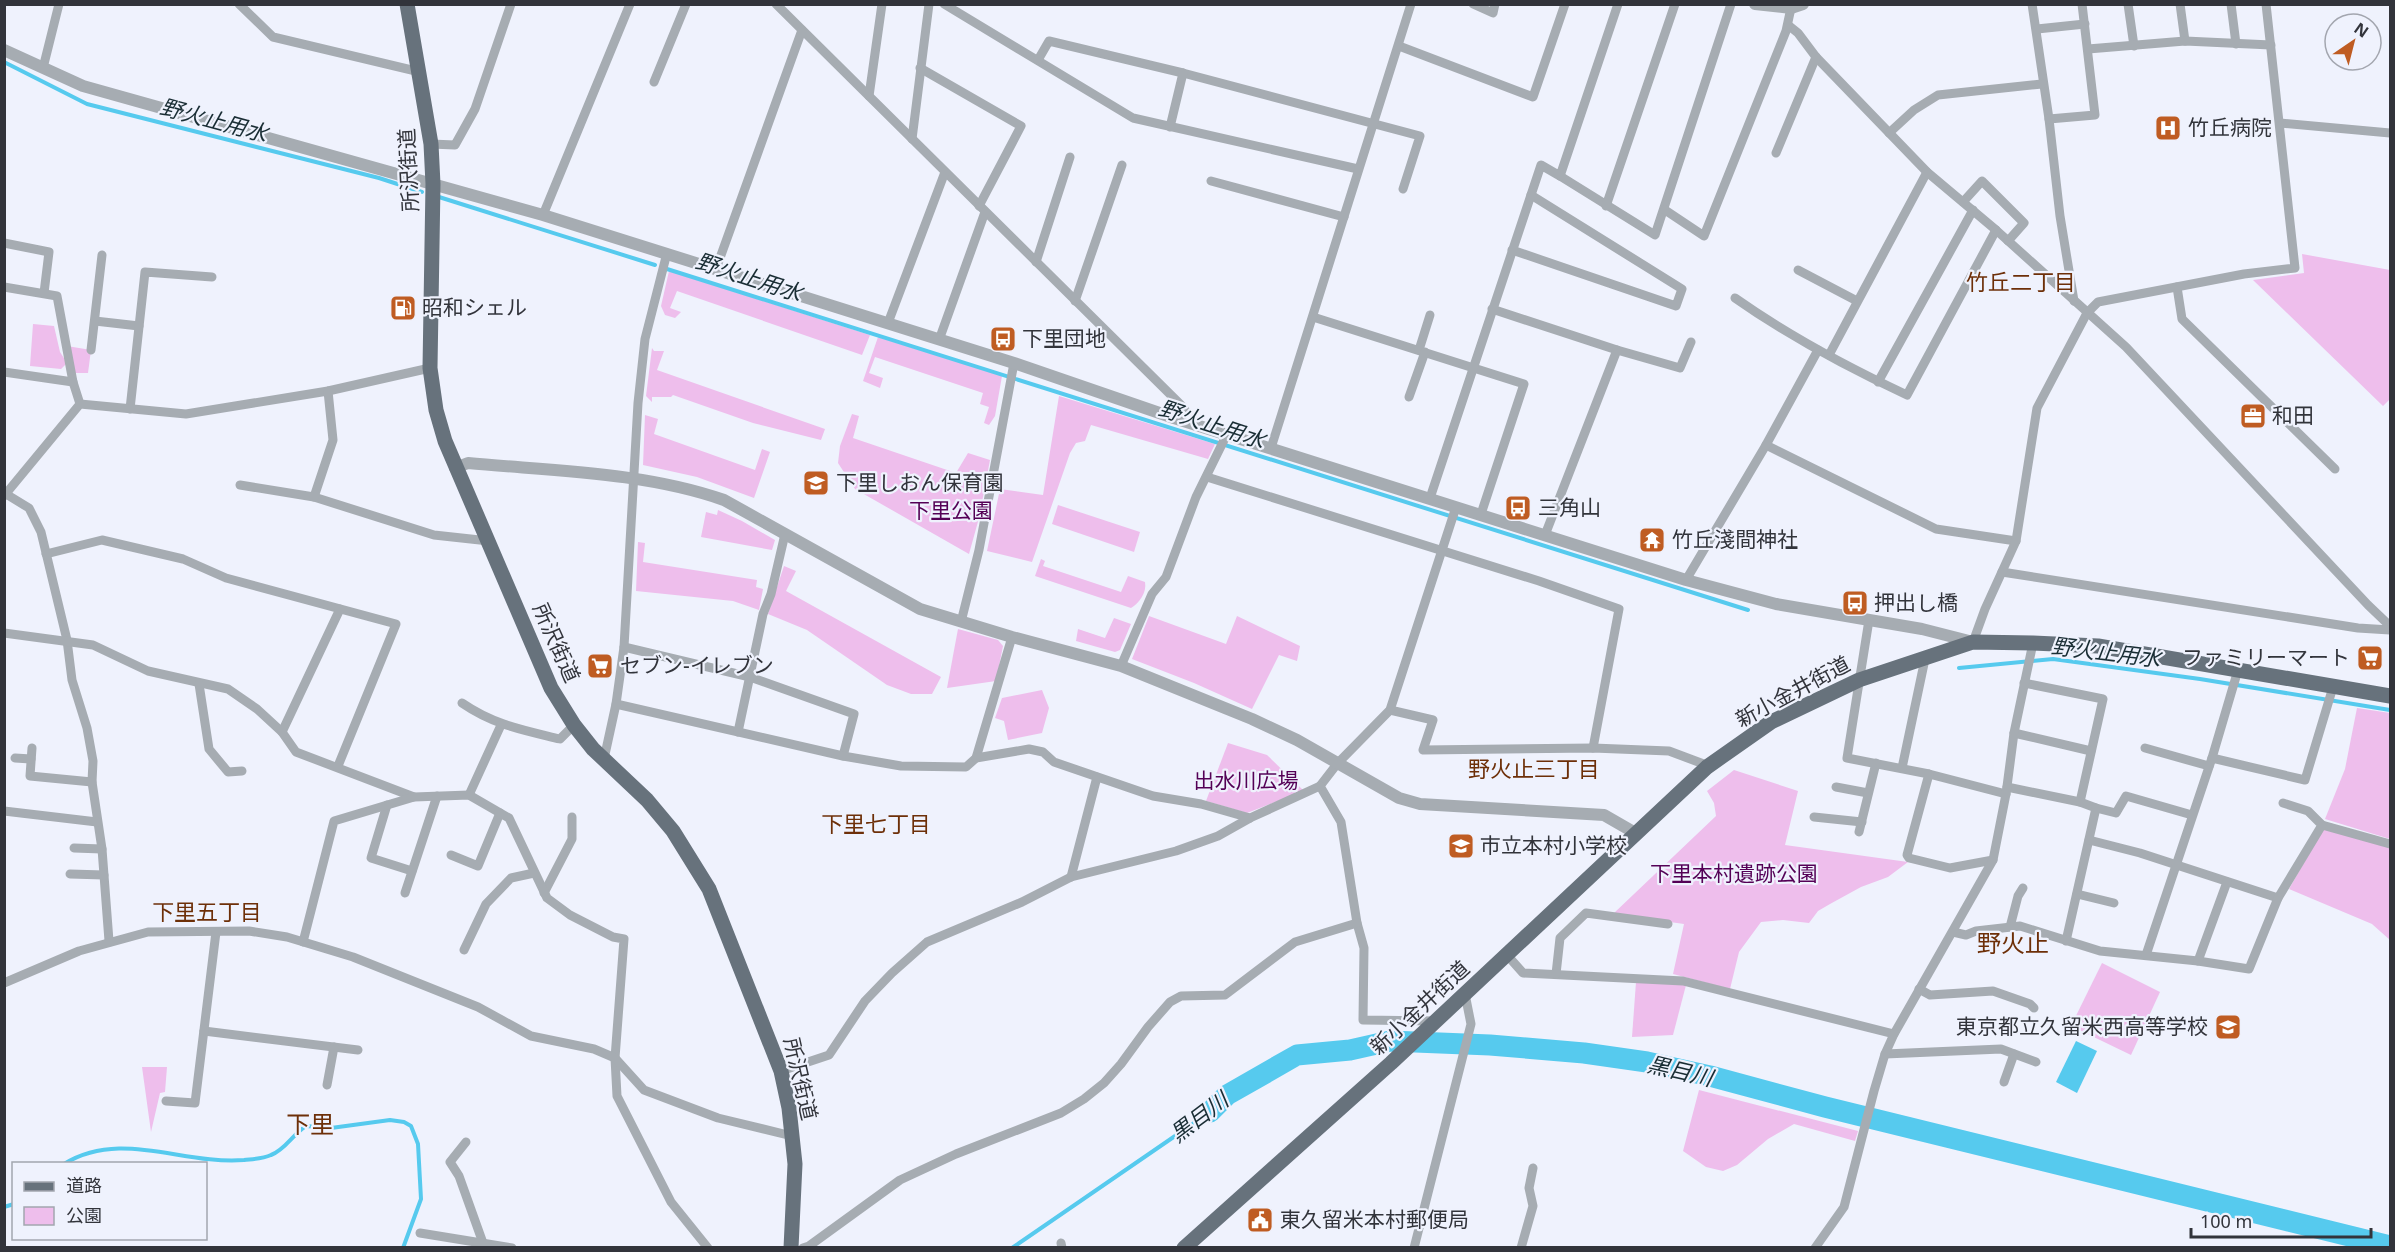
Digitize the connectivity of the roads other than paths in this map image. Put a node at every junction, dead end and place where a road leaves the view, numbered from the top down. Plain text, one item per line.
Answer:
1 (59, 4) edge
2 (239, 4) edge
3 (407, 4) edge
4 (511, 4) edge
5 (630, 4) edge
6 (686, 4) edge
7 (776, 4) edge
8 (882, 4) edge
9 (929, 4) edge
10 (944, 4) edge
11 (1411, 4) edge
12 (1473, 4) edge
13 (1495, 4) edge
14 (1565, 4) edge
15 (1618, 4) edge
16 (1675, 4) edge
17 (1731, 4) edge
18 (1755, 4) edge
19 (2032, 4) edge
20 (2082, 4) edge
21 (2128, 4) edge
22 (2180, 4) edge
23 (2231, 4) edge
24 (2266, 4) edge
25 (1797, 6) edge
26 (2085, 24) junction
27 (1788, 25) junction
28 (2037, 29) junction
29 (802, 30) junction
30 (2185, 41) junction
31 (2236, 44) junction
32 (2134, 45) junction
33 (2271, 45) junction
34 (1399, 46) junction
35 (2088, 49) junction
36 (4, 50) edge
37 (1816, 57) junction
38 (1038, 60) junction
39 (43, 68) junction
40 (920, 68) junction
41 (420, 72) junction
42 (1183, 73) junction
43 (654, 82) dead end
44 (2042, 84) junction
45 (869, 96) junction
46 (2049, 119) junction
47 (1374, 123) junction
48 (2280, 123) junction
49 (1170, 127) junction
50 (1889, 133) junction
51 (2391, 133) edge
52 (912, 139) junction
53 (430, 144) junction
54 (1776, 153) dead end
55 (1070, 157) dead end
56 (1122, 165) dead end
57 (1358, 169) junction
58 (945, 172) junction
59 (1927, 172) junction
60 (1560, 176) junction
61 (1211, 181) dead end
62 (433, 184) junction
63 (1403, 189) dead end
64 (1531, 195) junction
65 (1963, 202) junction
66 (1606, 206) junction
67 (982, 209) junction
68 (1665, 210) junction
69 (1973, 210) junction
70 (543, 215) junction
71 (1344, 217) junction
72 (1996, 230) junction
73 (2008, 241) junction
74 (4, 243) edge
75 (1512, 250) junction
76 (667, 254) junction
77 (102, 255) dead end
78 (1036, 262) junction
79 (716, 269) junction
80 (1798, 270) dead end
81 (212, 277) dead end
82 (4, 287) edge
83 (2177, 287) junction
84 (44, 293) junction
85 (1735, 298) dead end
86 (1075, 301) junction
87 (2074, 301) junction
88 (1857, 302) junction
89 (1492, 309) junction
90 (2087, 313) junction
91 (1430, 315) dead end
92 (1313, 317) junction
93 (95, 321) junction
94 (888, 323) junction
95 (139, 326) junction
96 (939, 340) junction
97 (1691, 342) dead end
98 (91, 350) dead end
99 (1422, 350) junction
100 (1617, 350) junction
101 (1818, 350) junction
102 (1829, 355) junction
103 (1013, 367) junction
104 (1473, 367) junction
105 (430, 368) junction
106 (4, 372) edge
107 (1878, 381) junction
108 (73, 382) junction
109 (328, 391) junction
110 (1409, 397) dead end
111 (80, 404) junction
112 (130, 409) junction
113 (1194, 424) junction
114 (1224, 439) junction
115 (1766, 445) junction
116 (1271, 448) junction
117 (455, 468) junction
118 (2335, 469) dead end
119 (1207, 477) junction
120 (633, 479) junction
121 (240, 485) dead end
122 (7, 491) edge
123 (314, 497) junction
124 (1430, 498) junction
125 (1454, 513) junction
126 (1481, 514) junction
127 (785, 534) junction
128 (1545, 535) junction
129 (489, 541) junction
130 (2016, 541) junction
131 (1441, 551) junction
132 (46, 554) junction
133 (2002, 572) junction
134 (1686, 580) junction
135 (340, 609) junction
136 (1869, 620) junction
137 (961, 622) junction
138 (2391, 628) edge
139 (4, 633) edge
140 (1012, 637) junction
141 (67, 640) junction
142 (1973, 642) junction
143 (624, 647) junction
144 (2030, 655) junction
145 (1924, 659) junction
146 (1120, 666) junction
147 (750, 677) junction
148 (1859, 680) junction
149 (2235, 681) junction
150 (2024, 683) junction
151 (199, 684) junction
152 (2330, 696) junction
153 (2391, 696) edge
154 (462, 703) dead end
155 (616, 704) junction
156 (1390, 710) junction
157 (574, 724) junction
158 (501, 725) junction
159 (282, 732) junction
160 (738, 732) junction
161 (2014, 733) junction
162 (32, 748) dead end
163 (1593, 748) junction
164 (2145, 748) dead end
165 (2091, 751) junction
166 (843, 756) junction
167 (15, 758) dead end
168 (976, 758) junction
169 (31, 759) junction
170 (604, 759) junction
171 (2210, 762) junction
172 (1876, 763) junction
173 (1337, 764) junction
174 (338, 766) junction
175 (1709, 766) junction
176 (1902, 768) junction
177 (242, 771) dead end
178 (1929, 774) junction
179 (1097, 777) junction
180 (92, 782) junction
181 (1320, 786) junction
182 (1836, 787) dead end
183 (2006, 791) junction
184 (1868, 793) junction
185 (469, 795) junction
186 (437, 796) junction
187 (414, 797) junction
188 (2080, 802) junction
189 (2283, 803) dead end
190 (387, 805) junction
191 (2096, 808) junction
192 (4, 811) edge
193 (500, 813) junction
194 (2192, 815) junction
195 (572, 817) dead end
196 (1814, 817) dead end
197 (1250, 819) junction
198 (97, 822) junction
199 (1862, 822) junction
200 (2322, 825) junction
201 (1859, 832) dead end
202 (1637, 834) junction
203 (2089, 840) junction
204 (2391, 843) edge
205 (74, 848) dead end
206 (102, 849) junction
207 (451, 855) dead end
208 (1993, 860) junction
209 (2177, 865) junction
210 (412, 871) junction
211 (534, 873) junction
212 (70, 874) dead end
213 (104, 876) junction
214 (1071, 878) junction
215 (2227, 882) junction
216 (2023, 888) dead end
217 (405, 892) dead end
218 (544, 893) junction
219 (2077, 894) junction
220 (2278, 898) junction
221 (2115, 903) dead end
222 (1357, 923) junction
223 (1668, 924) dead end
224 (2010, 927) junction
225 (216, 932) junction
226 (1953, 932) junction
227 (2066, 941) junction
228 (109, 942) junction
229 (303, 942) junction
230 (464, 951) dead end
231 (1507, 955) junction
232 (2146, 955) junction
233 (2198, 961) junction
234 (1556, 975) junction
235 (4, 983) edge
236 (1919, 989) junction
237 (1465, 994) junction
238 (2034, 1008) dead end
239 (1432, 1025) junction
240 (204, 1031) junction
241 (1894, 1034) junction
242 (334, 1047) junction
243 (358, 1050) dead end
244 (1885, 1054) junction
245 (2014, 1054) junction
246 (615, 1058) junction
247 (2036, 1062) dead end
248 (782, 1071) junction
249 (2004, 1082) dead end
250 (327, 1085) dead end
251 (166, 1101) dead end
252 (792, 1136) junction
253 (466, 1142) dead end
254 (1533, 1168) dead end
255 (420, 1233) dead end
256 (483, 1243) junction
257 (1188, 1247) edge
258 (512, 1248) edge
259 (708, 1248) edge
260 (791, 1248) edge
261 (803, 1248) edge
262 (1414, 1248) edge
263 (1521, 1248) edge
264 (1815, 1248) edge

1 - 39 street
2 - 41 street
3 - 41 main road, 所沢街道
4 - 53 street
5 - 70 street
6 - 43 street
7 - 29 street
8 - 45 street
9 - 40 street
10 - 38 street
11 - 34 street
12 - 13 street
14 - 34 street
15 - 60 street
16 - 66 street
17 - 68 street
18 - 25 street
19 - 28 street
20 - 26 street
21 - 32 street
22 - 30 street
23 - 31 street
24 - 33 street
25 - 27 street
26 - 28 street
26 - 35 street
27 - 37 street
27 - 68 street
28 - 44 street
29 - 45 street
29 - 79 street
30 - 31 street
30 - 32 street
31 - 33 street
32 - 35 street
33 - 48 street
34 - 47 street
35 - 46 street
36 - 39 street
37 - 50 street
37 - 54 street
38 - 42 street
38 - 49 street
39 - 62 street
40 - 52 street
40 - 67 street
41 - 53 main road, 所沢街道
42 - 47 street
42 - 49 street
44 - 46 street
44 - 50 street
45 - 52 street
46 - 87 street
47 - 57 street
47 - 63 street
48 - 51 street
48 - 83 street
49 - 57 street
50 - 59 street
52 - 58 street
53 - 62 main road, 所沢街道
55 - 78 street
56 - 86 street
57 - 71 street
58 - 67 street
58 - 94 street
59 - 65 street
59 - 88 street
60 - 64 street
60 - 66 street
61 - 71 street
62 - 70 street
62 - 105 main road, 所沢街道
64 - 75 street
64 - 75 street
65 - 69 street
65 - 73 street
66 - 68 street
67 - 78 street
67 - 96 street
69 - 72 street
69 - 107 street
70 - 76 street
71 - 92 street
72 - 73 street
72 - 107 street
73 - 87 street
74 - 84 street
75 - 89 street
76 - 79 street
76 - 120 street
77 - 93 street
78 - 86 street
79 - 94 street
80 - 88 street
81 - 95 street
82 - 84 street
83 - 90 street
83 - 118 street
84 - 108 street
85 - 101 street
86 - 113 street
87 - 90 street
88 - 102 street
89 - 100 street
89 - 104 street
90 - 130 street
90 - 138 street
91 - 99 street
92 - 99 street
92 - 116 street
93 - 95 street
93 - 98 street
94 - 96 street
95 - 112 street
96 - 103 street
97 - 100 street
99 - 104 street
99 - 110 street
100 - 128 street
101 - 102 street
101 - 115 street
102 - 107 street
103 - 113 street
103 - 137 street
104 - 124 street
104 - 126 street
105 - 109 street
105 - 117 main road, 所沢街道
106 - 108 street
108 - 111 street
109 - 112 street
109 - 123 street
111 - 112 street
111 - 122 street
113 - 114 street
114 - 116 street
114 - 119 street
115 - 130 street
115 - 134 street
116 - 124 street
117 - 120 street
117 - 129 main road, 所沢街道
119 - 131 street
119 - 146 street
120 - 127 street
120 - 143 street
121 - 123 street
122 - 132 street
123 - 129 street
124 - 125 street
125 - 126 street
125 - 131 street
126 - 128 street
127 - 137 street
127 - 147 street
128 - 134 street
129 - 157 main road, 所沢街道
130 - 133 street
131 - 156 street
131 - 163 street
132 - 135 street
132 - 141 street
133 - 138 street
133 - 142 street
134 - 136 street
135 - 159 street
135 - 174 street
136 - 142 street
136 - 148 street
137 - 140 street
139 - 141 street
140 - 146 street
140 - 168 street
141 - 151 street
141 - 180 street
142 - 144 main road, 新小金井街道
142 - 145 main road, 新小金井街道
143 - 147 street
143 - 155 street
144 - 149 main road, 新小金井街道
144 - 150 street
145 - 148 main road, 新小金井街道
145 - 176 street
146 - 173 street
147 - 160 street
147 - 166 street
148 - 172 street
148 - 175 main road, 新小金井街道
149 - 152 main road, 新小金井街道
149 - 171 street
150 - 161 street
150 - 165 street
151 - 159 street
151 - 177 street
152 - 153 main road, 新小金井街道
152 - 171 street
154 - 158 street
155 - 160 street
155 - 170 street
156 - 163 street
156 - 173 street
157 - 158 street
157 - 170 main road, 所沢街道
158 - 185 street
159 - 174 street
160 - 166 street
161 - 165 street
161 - 183 street
162 - 169 street
163 - 175 street
164 - 171 street
165 - 188 street
166 - 168 street
167 - 169 street
168 - 179 street
169 - 180 street
170 - 248 main road, 所沢街道
171 - 194 street
172 - 176 street
172 - 184 street
173 - 181 street
173 - 202 street
174 - 187 street
175 - 202 main road, 新小金井街道
176 - 178 street
178 - 183 street
178 - 208 street
179 - 197 street
179 - 214 street
180 - 198 street
181 - 197 street
181 - 222 street
182 - 184 street
183 - 188 street
183 - 208 street
184 - 199 street
185 - 186 street
185 - 193 street
186 - 187 street
186 - 210 street
187 - 190 street
188 - 191 street
189 - 200 street
190 - 210 street
190 - 229 street
191 - 194 street
191 - 203 street
192 - 198 street
193 - 207 street
193 - 211 street
194 - 209 street
195 - 218 street
196 - 199 street
197 - 214 street
198 - 206 street
199 - 201 street
200 - 204 street
200 - 220 street
202 - 231 main road, 新小金井街道
203 - 209 street
203 - 219 street
205 - 206 street
206 - 213 street
208 - 226 street
209 - 215 street
209 - 232 street
210 - 217 street
211 - 218 street
211 - 230 street
212 - 213 street
213 - 228 street
214 - 248 street
215 - 220 street
215 - 233 street
216 - 224 street
218 - 246 street
219 - 221 street
219 - 227 street
220 - 233 street
222 - 239 street
222 - 261 street
223 - 234 street
224 - 226 street
224 - 227 street
225 - 228 street
225 - 229 street
225 - 240 street
226 - 236 street
227 - 232 street
228 - 235 street
229 - 246 street
231 - 234 street
231 - 237 main road, 新小金井街道
232 - 233 street
234 - 241 street
236 - 238 street
236 - 241 street
237 - 239 main road, 新小金井街道
237 - 262 street
239 - 257 main road, 新小金井街道
240 - 242 street
240 - 251 street
241 - 244 street
242 - 243 street
242 - 250 street
244 - 245 street
244 - 264 street
245 - 247 street
245 - 249 street
246 - 252 street
246 - 259 street
248 - 252 main road, 所沢街道
252 - 260 main road, 所沢街道
253 - 256 street
254 - 263 street
255 - 256 street
256 - 258 street

